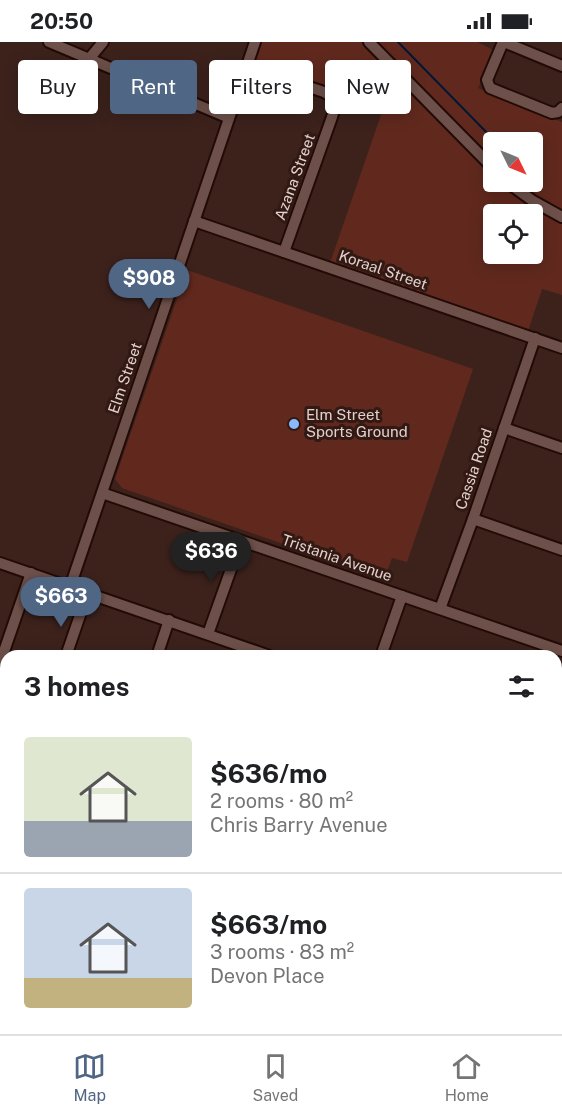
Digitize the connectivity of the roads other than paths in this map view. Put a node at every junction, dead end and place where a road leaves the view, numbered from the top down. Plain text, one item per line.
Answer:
1 (50, 42) edge
2 (103, 42) edge
3 (255, 42) edge
4 (369, 42) edge
5 (503, 42) edge
6 (89, 59) junction
7 (248, 60) edge
8 (562, 66) edge
9 (313, 88) edge
10 (562, 108) edge
11 (230, 114) edge
12 (229, 118) junction
13 (483, 158) edge
14 (521, 192) edge
15 (562, 217) edge
16 (194, 221) junction
17 (284, 252) junction
18 (535, 338) junction
19 (562, 348) edge
20 (504, 428) junction
21 (562, 448) edge
22 (102, 493) junction
23 (473, 519) junction
24 (241, 541) junction
25 (562, 549) edge
26 (0, 563) edge
27 (30, 573) junction
28 (70, 587) junction
29 (88, 592) junction
30 (402, 596) junction
31 (440, 609) junction
32 (169, 620) junction
33 (208, 634) junction
34 (4, 650) edge
35 (68, 650) edge
36 (159, 650) edge
37 (253, 650) edge
38 (383, 650) edge
39 (559, 650) edge

1 - 6 street
2 - 6 street
3 - 7 street, Elm Street
4 - 13 street
5 - 8 street
5 - 10 street
6 - 12 street
9 - 17 street, Azana Street
11 - 12 street, Elm Street
12 - 16 street, Elm Street
14 - 15 street
16 - 17 street, Koraal Street
16 - 22 street, Elm Street
17 - 18 street, Koraal Street
18 - 19 street, Koraal Street
18 - 20 street, Cassia Road
20 - 21 street
20 - 23 street, Cassia Road
22 - 24 street, Tristania Avenue
22 - 28 street, Elm Street
23 - 25 street
23 - 31 street, Cassia Road
24 - 30 street, Tristania Avenue
24 - 33 street
26 - 27 street
27 - 28 street
27 - 34 street
28 - 29 street
29 - 32 street
29 - 35 street
30 - 31 street, Tristania Avenue
30 - 38 street
31 - 39 street, Tristania Avenue
32 - 33 street
32 - 36 street
33 - 37 street

